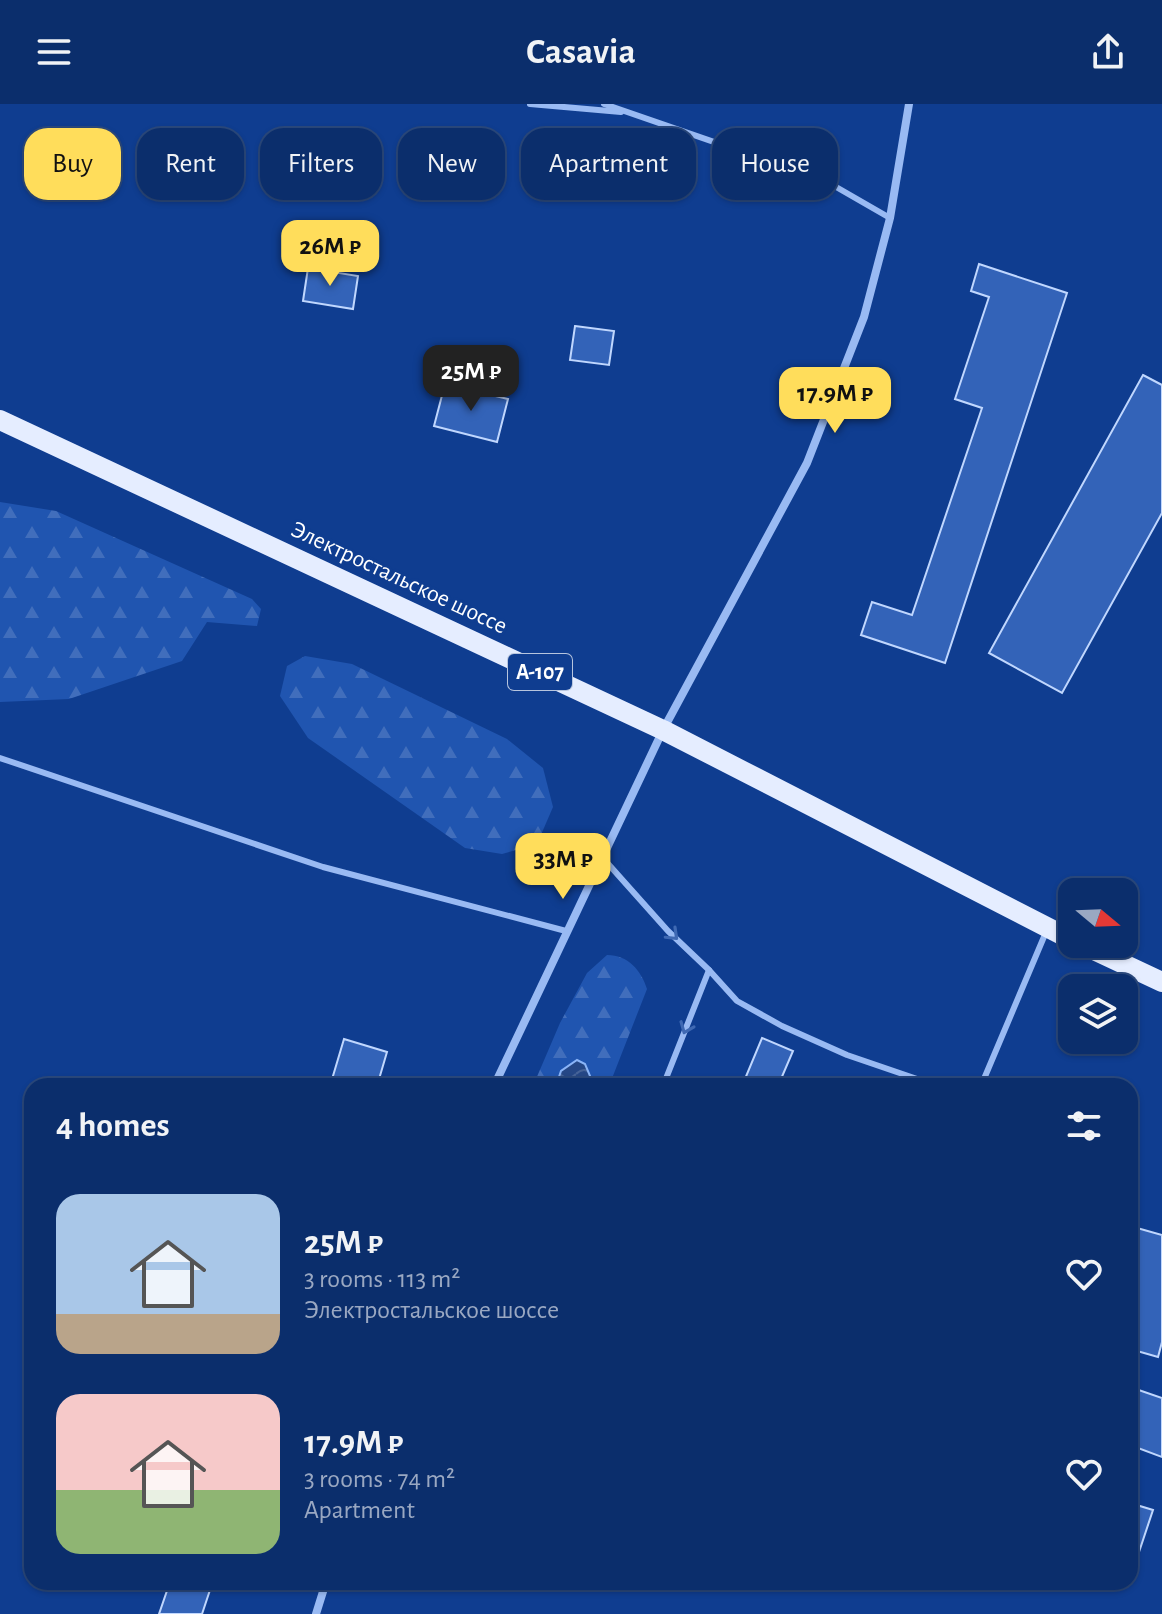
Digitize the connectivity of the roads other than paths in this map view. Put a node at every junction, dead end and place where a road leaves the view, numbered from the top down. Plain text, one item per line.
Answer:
1 (530, 104) edge
2 (604, 104) edge
3 (909, 104) edge
4 (632, 112) junction
5 (890, 218) junction
6 (0, 420) edge
7 (663, 730) junction
8 (0, 758) edge
9 (602, 857) junction
10 (1048, 928) junction
11 (566, 931) junction
12 (1058, 933) edge
13 (1111, 958) edge
14 (709, 970) junction
15 (1162, 982) edge
16 (498, 1078) edge
17 (666, 1078) edge
18 (914, 1078) edge
19 (984, 1078) edge
20 (324, 1590) edge
21 (316, 1614) edge

1 - 4 lane
2 - 4 lane
3 - 5 street
4 - 5 lane
5 - 7 street
6 - 7 main road, Электростальское шоссе / А-107
7 - 9 street
7 - 10 main road, Электростальское шоссе / А-107
8 - 11 lane
9 - 11 street
9 -> 14 lane
10 - 12 main road, Электростальское шоссе / А-107
10 - 19 lane
11 - 16 street
13 - 15 main road
14 -> 17 lane
14 - 18 lane
20 - 21 street

